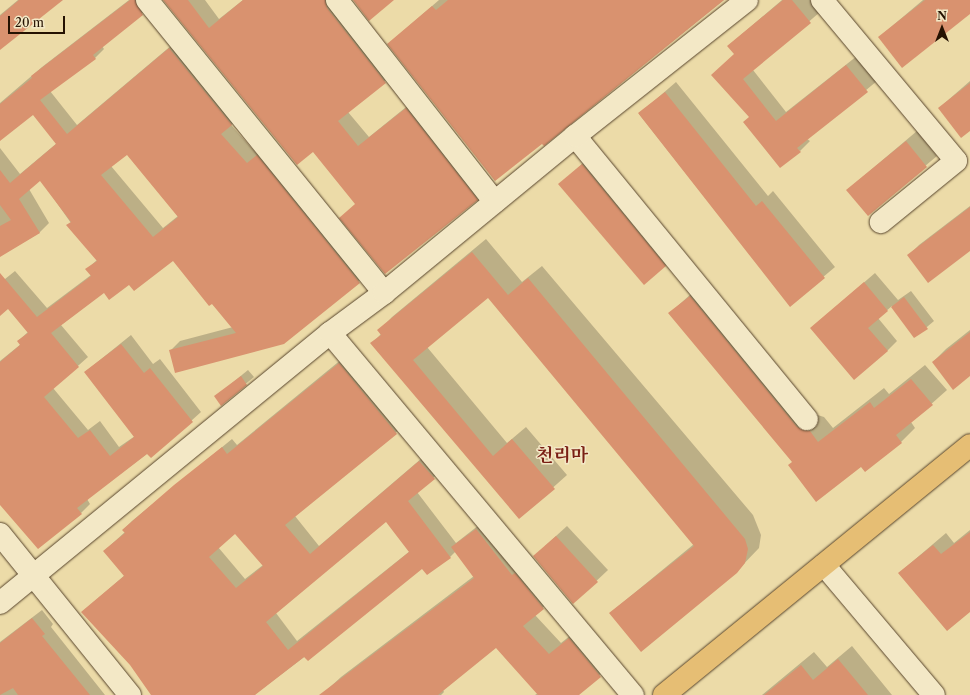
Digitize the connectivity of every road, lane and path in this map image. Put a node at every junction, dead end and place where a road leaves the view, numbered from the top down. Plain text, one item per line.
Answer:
1 (147, 0) edge
2 (337, 0) edge
3 (747, 0) edge
4 (822, 0) edge
5 (575, 136) junction
6 (495, 202) junction
7 (881, 222) dead end
8 (384, 293) junction
9 (330, 333) junction
10 (808, 419) dead end
11 (970, 445) edge
12 (0, 534) edge
13 (824, 565) junction
14 (34, 576) junction
15 (0, 603) edge
16 (130, 695) edge
17 (633, 695) edge
18 (664, 695) edge
19 (934, 695) edge

1 - 8 street
2 - 6 street
3 - 5 street
4 - 7 street
5 - 6 street
5 - 10 street
6 - 8 street
8 - 9 street
9 - 14 street
9 - 17 street
11 - 13 main road
12 - 14 street
13 - 18 main road
13 - 19 street
14 - 15 street
14 - 16 street

